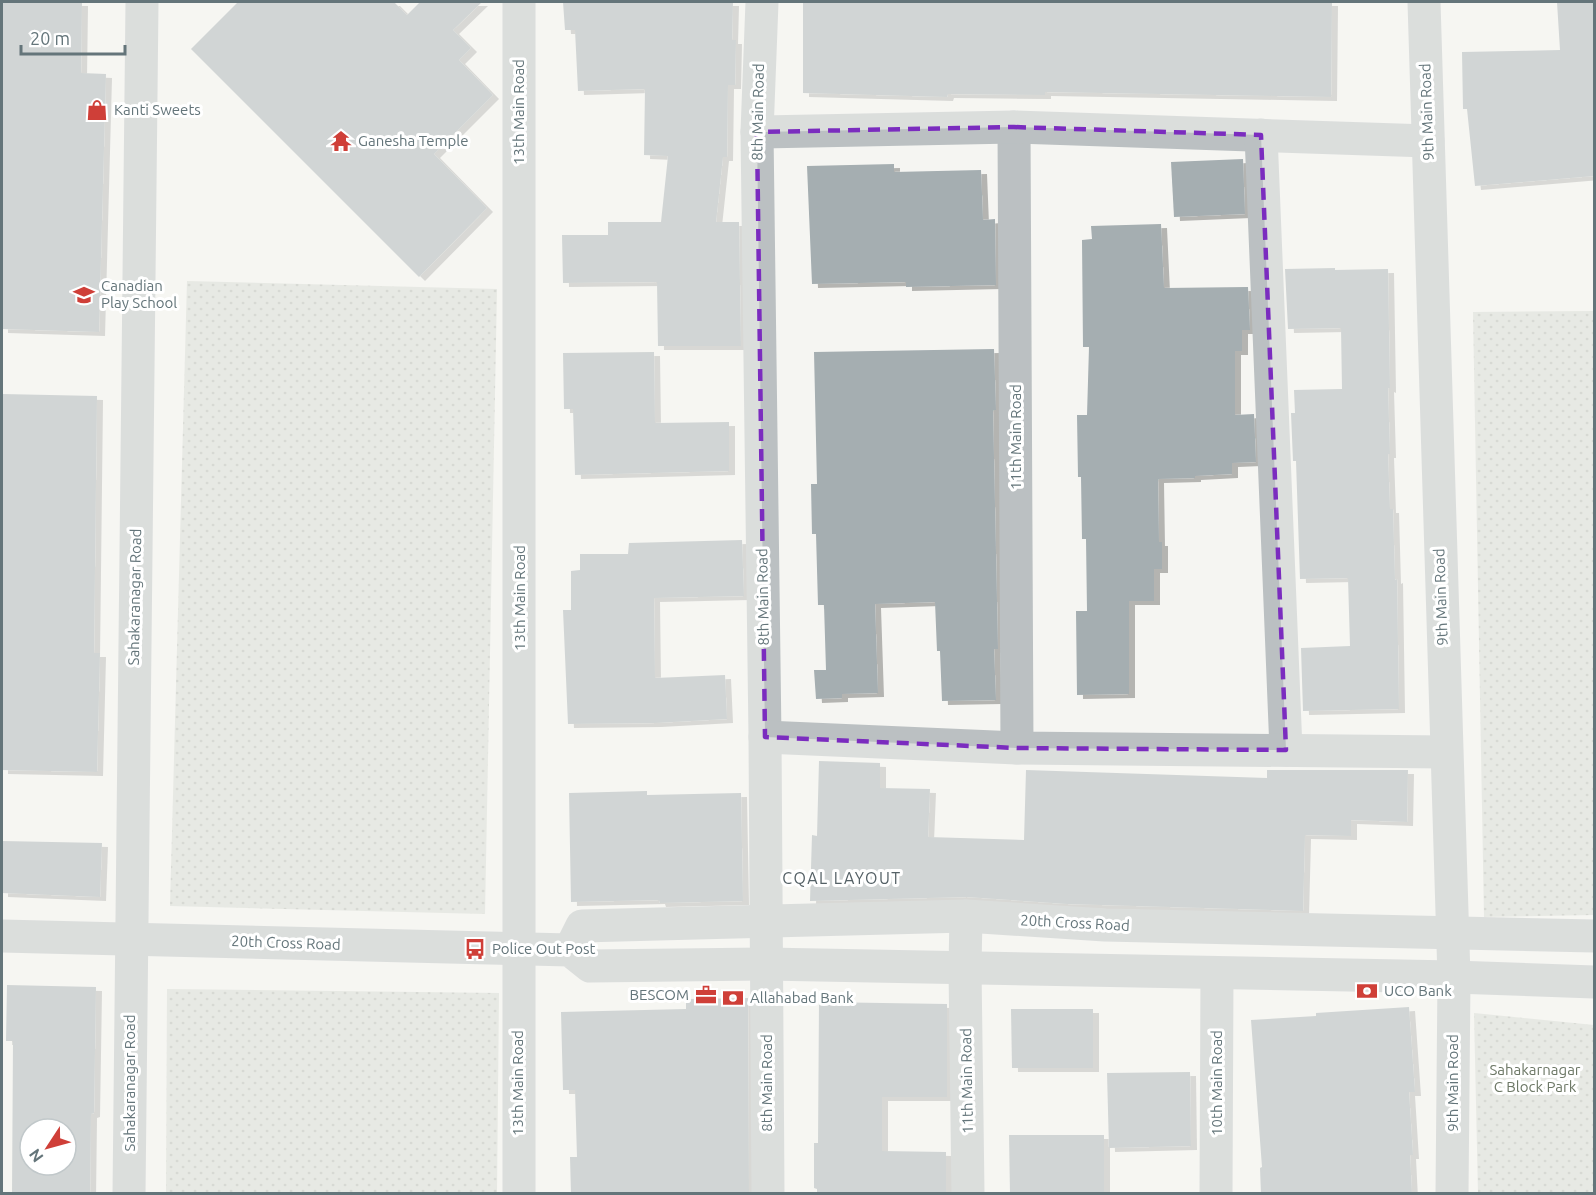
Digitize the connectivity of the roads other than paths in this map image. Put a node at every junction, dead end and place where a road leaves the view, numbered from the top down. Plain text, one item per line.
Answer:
1 (142, 2) edge
2 (519, 2) edge
3 (762, 2) edge
4 (1424, 2) edge
5 (1014, 127) junction
6 (757, 132) junction
7 (1261, 135) junction
8 (1428, 141) junction
9 (765, 737) junction
10 (1017, 748) junction
11 (1286, 750) junction
12 (1446, 752) junction
13 (966, 916) junction
14 (766, 920) junction
15 (1452, 933) junction
16 (2, 936) edge
17 (1594, 936) edge
18 (131, 939) junction
19 (518, 950) junction
20 (570, 950) junction
21 (766, 964) junction
22 (965, 968) junction
23 (1217, 973) junction
24 (1454, 977) junction
25 (1594, 982) edge
26 (129, 1194) edge
27 (519, 1194) edge
28 (768, 1194) edge
29 (968, 1194) edge
30 (1216, 1194) edge
31 (1452, 1194) edge

1 - 18 street, Sahakaranagar Road
2 - 19 street, 13th Main Road
3 - 6 street, 8th Main Road
4 - 8 street, 9th Main Road
5 - 6 street
5 - 7 street
5 - 10 street, 11th Main Road
6 - 9 street, 8th Main Road
7 - 8 street
7 - 11 street
8 - 12 street, 9th Main Road
9 - 10 street
9 - 14 street, 8th Main Road
10 - 11 street
11 - 12 street
12 - 15 street, 9th Main Road
13 - 14 street, 20th Cross Road
13 - 15 street, 20th Cross Road
13 - 22 street, 11th Main Road
14 - 20 street, 20th Cross Road
14 - 21 street, 8th Main Road
15 - 17 street, 20th Cross Road
15 - 24 street, 9th Main Road
16 - 18 street, 20th Cross Road
18 - 19 street, 20th Cross Road
18 - 26 street, Sahakaranagar Road
19 - 20 street, 20th Cross Road
19 - 27 street, 13th Main Road
20 - 21 street
21 - 22 street
21 - 28 street, 8th Main Road
22 - 23 street
22 - 29 street, 11th Main Road
23 - 24 street
23 - 30 street, 10th Main Road
24 - 25 street
24 - 31 street, 9th Main Road

